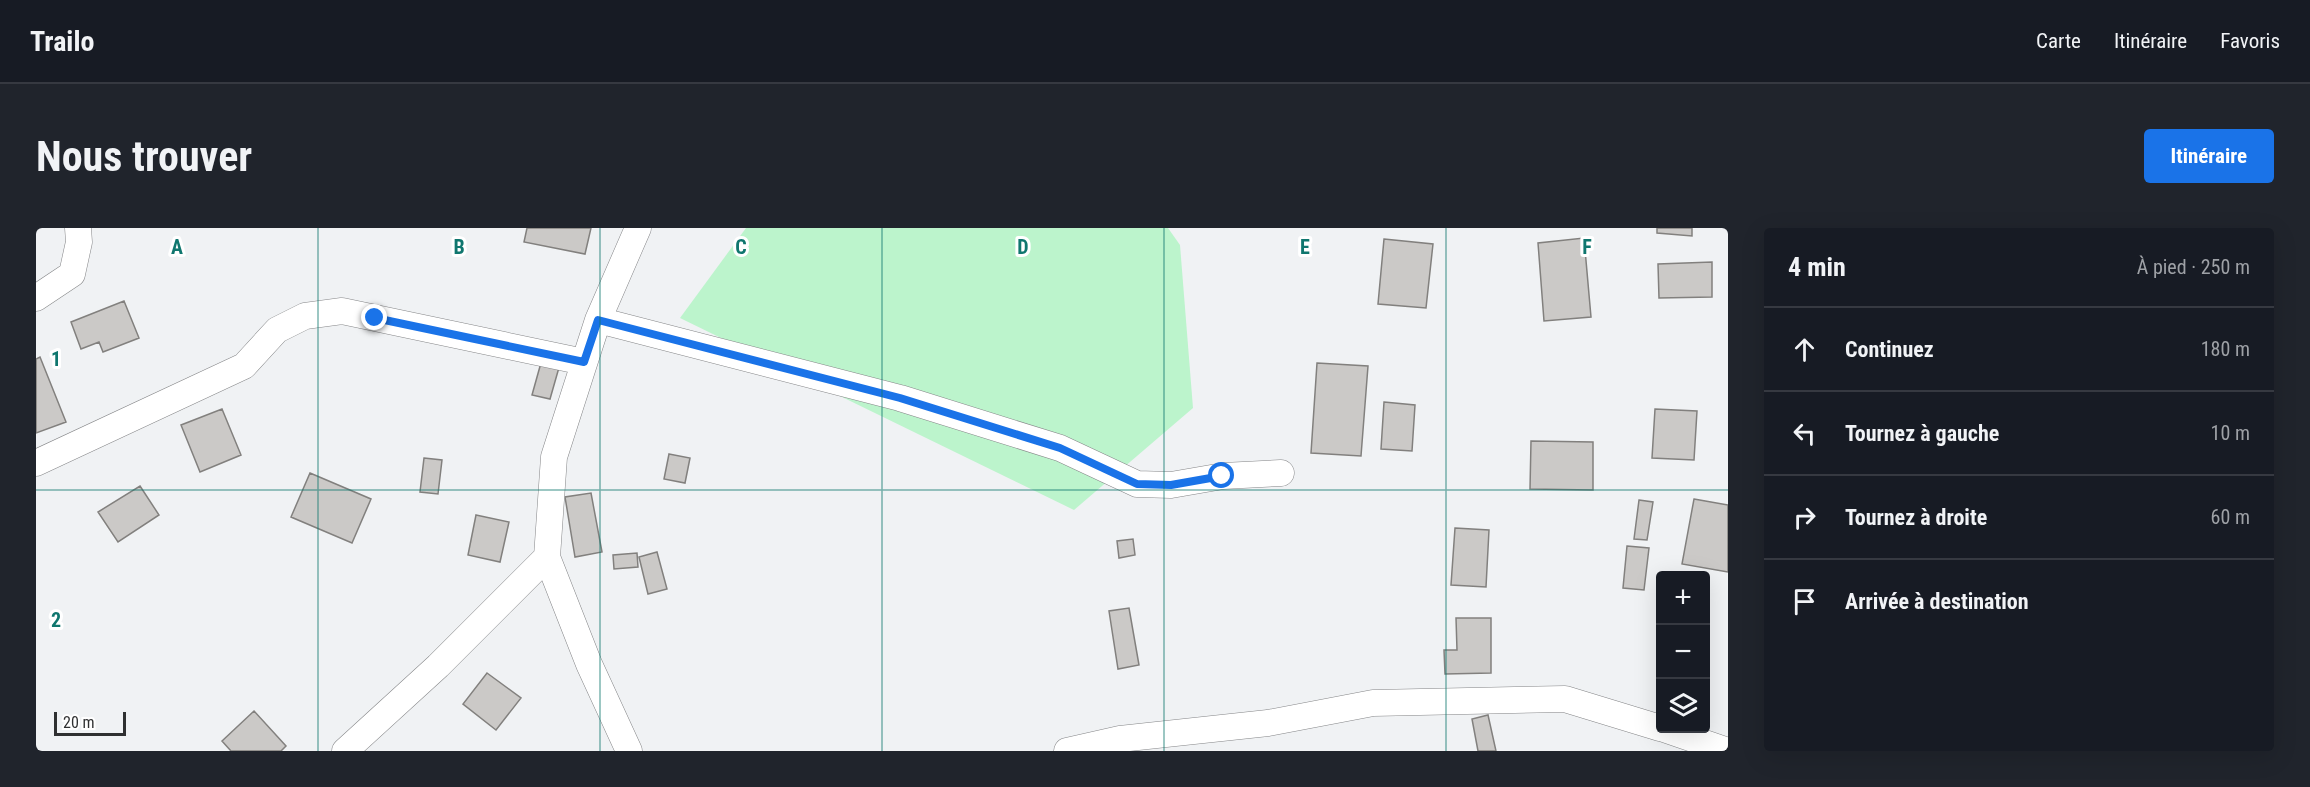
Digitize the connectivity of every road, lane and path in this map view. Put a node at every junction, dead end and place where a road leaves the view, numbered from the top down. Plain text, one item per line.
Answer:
1 (78, 228) edge
2 (638, 228) edge
3 (36, 298) edge
4 (598, 320) junction
5 (584, 362) junction
6 (36, 463) edge
7 (1281, 473) dead end
8 (547, 557) junction
9 (1656, 726) edge
10 (1676, 733) edge
11 (345, 751) edge
12 (629, 751) edge
13 (1067, 751) edge
14 (1728, 751) edge

1 - 3 street
2 - 4 street
4 - 5 street
4 - 7 street
5 - 6 street
5 - 8 street
8 - 11 street
8 - 12 street
9 - 13 street
10 - 14 street

